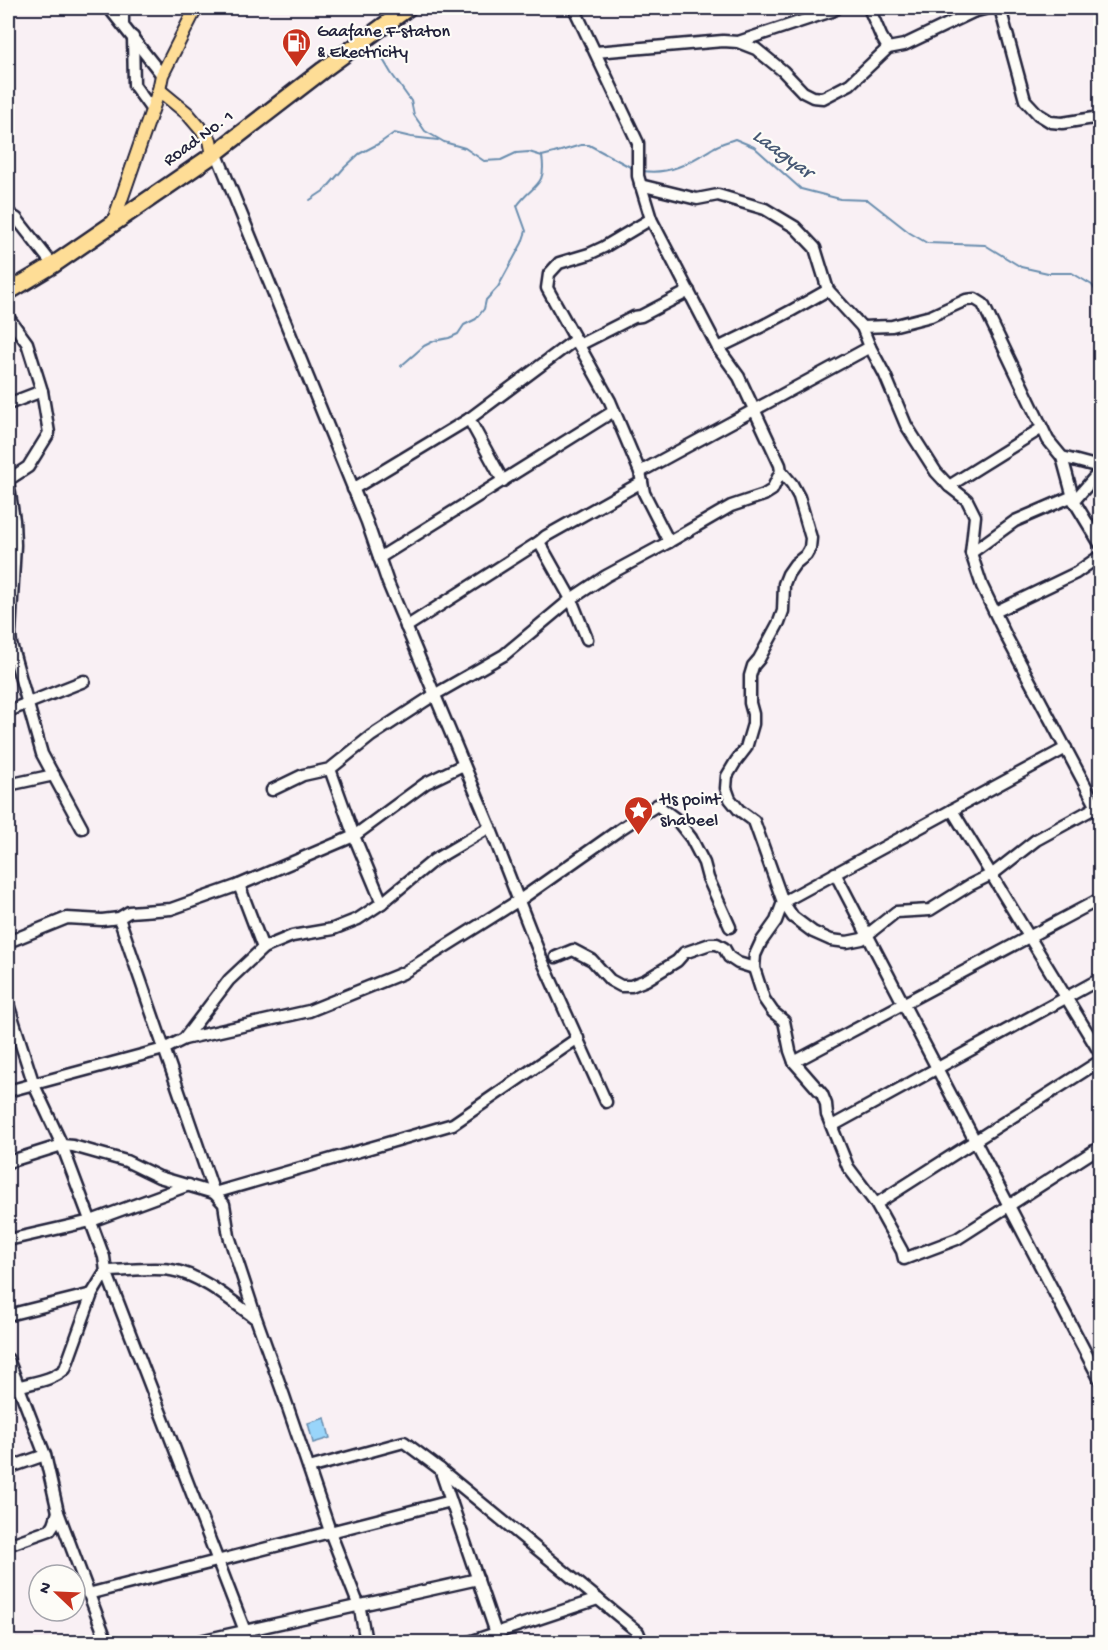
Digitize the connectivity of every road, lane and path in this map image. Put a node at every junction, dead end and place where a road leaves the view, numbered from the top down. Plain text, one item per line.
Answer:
1 (109, 8) edge
2 (123, 8) edge
3 (196, 8) edge
4 (408, 8) edge
5 (574, 8) edge
6 (837, 8) edge
7 (869, 8) edge
8 (988, 8) edge
9 (1000, 8) edge
10 (123, 24) junction
11 (133, 37) junction
12 (738, 42) junction
13 (888, 48) junction
14 (596, 52) junction
15 (162, 75) junction
16 (159, 90) junction
17 (152, 110) junction
18 (1101, 117) edge
19 (215, 154) junction
20 (640, 185) junction
21 (8, 213) edge
22 (651, 219) junction
23 (114, 224) junction
24 (53, 265) junction
25 (828, 290) junction
26 (688, 291) junction
27 (8, 292) edge
28 (8, 317) edge
29 (862, 327) junction
30 (577, 342) junction
31 (870, 347) junction
32 (718, 348) junction
33 (42, 391) junction
34 (8, 404) edge
35 (614, 411) junction
36 (754, 411) junction
37 (469, 419) junction
38 (1042, 428) junction
39 (1062, 457) junction
40 (1101, 463) edge
41 (781, 471) junction
42 (1101, 471) edge
43 (641, 477) junction
44 (8, 481) edge
45 (503, 481) junction
46 (949, 486) junction
47 (353, 489) junction
48 (1074, 498) junction
49 (539, 542) junction
50 (669, 542) junction
51 (1101, 544) edge
52 (971, 553) junction
53 (1101, 556) edge
54 (379, 558) junction
55 (571, 599) junction
56 (995, 612) junction
57 (406, 627) junction
58 (9, 634) edge
59 (587, 639) dead end
60 (84, 681) dead end
61 (434, 694) junction
62 (28, 704) junction
63 (8, 711) edge
64 (1066, 748) junction
65 (463, 765) junction
66 (330, 769) junction
67 (54, 775) junction
68 (8, 785) edge
69 (273, 790) dead end
70 (1099, 808) edge
71 (952, 810) junction
72 (490, 827) junction
73 (82, 828) dead end
74 (354, 836) junction
75 (835, 873) junction
76 (992, 874) junction
77 (239, 885) junction
78 (518, 899) junction
79 (1101, 899) edge
80 (783, 902) junction
81 (382, 903) junction
82 (119, 918) junction
83 (730, 927) dead end
84 (868, 935) junction
85 (1030, 937) junction
86 (8, 942) edge
87 (263, 948) junction
88 (556, 957) dead end
89 (754, 968) junction
90 (1101, 979) edge
91 (1067, 998) junction
92 (8, 1008) edge
93 (578, 1038) junction
94 (184, 1039) junction
95 (164, 1049) junction
96 (1101, 1053) edge
97 (1101, 1061) edge
98 (794, 1062) junction
99 (34, 1085) junction
100 (8, 1091) edge
101 (606, 1102) dead end
102 (832, 1126) junction
103 (62, 1145) junction
104 (1101, 1147) edge
105 (8, 1162) edge
106 (189, 1185) junction
107 (213, 1193) junction
108 (876, 1204) junction
109 (1009, 1206) junction
110 (91, 1221) junction
111 (8, 1240) edge
112 (106, 1271) junction
113 (92, 1294) junction
114 (8, 1315) edge
115 (256, 1318) junction
116 (8, 1359) edge
117 (1101, 1380) edge
118 (13, 1388) edge
119 (45, 1455) junction
120 (8, 1468) edge
121 (309, 1468) junction
122 (440, 1469) junction
123 (451, 1501) junction
124 (58, 1512) junction
125 (331, 1532) junction
126 (8, 1545) edge
127 (218, 1561) junction
128 (478, 1580) junction
129 (88, 1594) junction
130 (598, 1599) junction
131 (359, 1606) junction
132 (245, 1631) junction
133 (498, 1638) edge
134 (107, 1642) edge
135 (195, 1642) edge
136 (366, 1642) edge
137 (469, 1642) edge
138 (642, 1642) edge

1 - 10 street
2 - 10 street
3 - 15 main road
4 - 19 highway, Road No. 1
5 - 14 street
6 - 12 street
7 - 13 street
8 - 13 street
9 - 18 street
10 - 11 street
11 - 15 street
11 - 17 street
12 - 13 street
12 - 14 street
14 - 20 street
15 - 16 main road
16 - 17 main road
16 - 19 main road
17 - 23 main road
19 - 23 highway, Road No. 1
19 - 47 street
20 - 22 street
20 - 25 street
21 - 24 street
22 - 26 street
22 - 30 street
23 - 24 highway, Road No. 1
24 - 27 highway, Road No. 1
25 - 29 street
25 - 32 street
26 - 30 street
26 - 32 street
28 - 33 street
29 - 31 street
29 - 38 street
30 - 35 street
30 - 37 street
31 - 36 street
31 - 46 street
32 - 36 street
33 - 34 street
33 - 44 street
35 - 43 street
35 - 45 street
36 - 41 street
36 - 43 street
37 - 45 street
37 - 47 street
38 - 39 street
38 - 46 street
39 - 40 street
39 - 48 street
41 - 50 street
41 - 80 street
42 - 48 street
43 - 49 street
43 - 50 street
44 - 58 street
45 - 54 street
46 - 52 street
47 - 54 street
48 - 51 street
48 - 52 street
49 - 55 street
49 - 57 street
50 - 55 street
52 - 56 street
53 - 56 street
54 - 57 street
55 - 59 street
55 - 61 street
56 - 64 street
57 - 61 street
58 - 62 street
60 - 62 street
61 - 65 street
61 - 66 street
62 - 63 street
62 - 67 street
64 - 70 street
64 - 71 street
65 - 72 street
65 - 74 street
66 - 69 street
66 - 74 street
67 - 68 street
67 - 73 street
70 - 76 street
71 - 75 street
71 - 76 street
72 - 78 street
72 - 81 street
74 - 77 street
74 - 81 street
75 - 80 street
75 - 84 street
76 - 84 street
76 - 85 street
77 - 82 street
77 - 87 street
78 - 83 street
78 - 93 street
78 - 94 street
79 - 85 street
80 - 84 street
80 - 89 street
81 - 87 street
82 - 86 street
82 - 95 street
84 - 109 street
85 - 91 street
85 - 98 street
87 - 94 street
88 - 89 street
89 - 98 street
90 - 91 street
91 - 96 street
91 - 102 street
92 - 99 street
93 - 101 street
93 - 107 street
94 - 95 street
95 - 99 street
95 - 107 street
97 - 108 street
98 - 102 street
99 - 100 street
99 - 103 street
102 - 108 street
103 - 105 street
103 - 106 street
103 - 110 street
104 - 109 street
106 - 107 street
106 - 110 street
107 - 115 street
108 - 109 street
109 - 117 street
110 - 111 street
110 - 112 street
112 - 113 street
112 - 115 street
112 - 127 street
113 - 114 street
113 - 118 street
115 - 121 street
116 - 118 street
118 - 119 street
119 - 120 street
119 - 124 street
121 - 122 street
121 - 125 street
122 - 123 street
122 - 130 street
123 - 125 street
123 - 128 street
124 - 126 street
124 - 129 street
125 - 127 street
125 - 131 street
127 - 129 street
127 - 132 street
128 - 131 street
128 - 133 street
129 - 134 street
130 - 133 street
130 - 138 street
131 - 132 street
131 - 136 street
132 - 135 street
133 - 137 street

